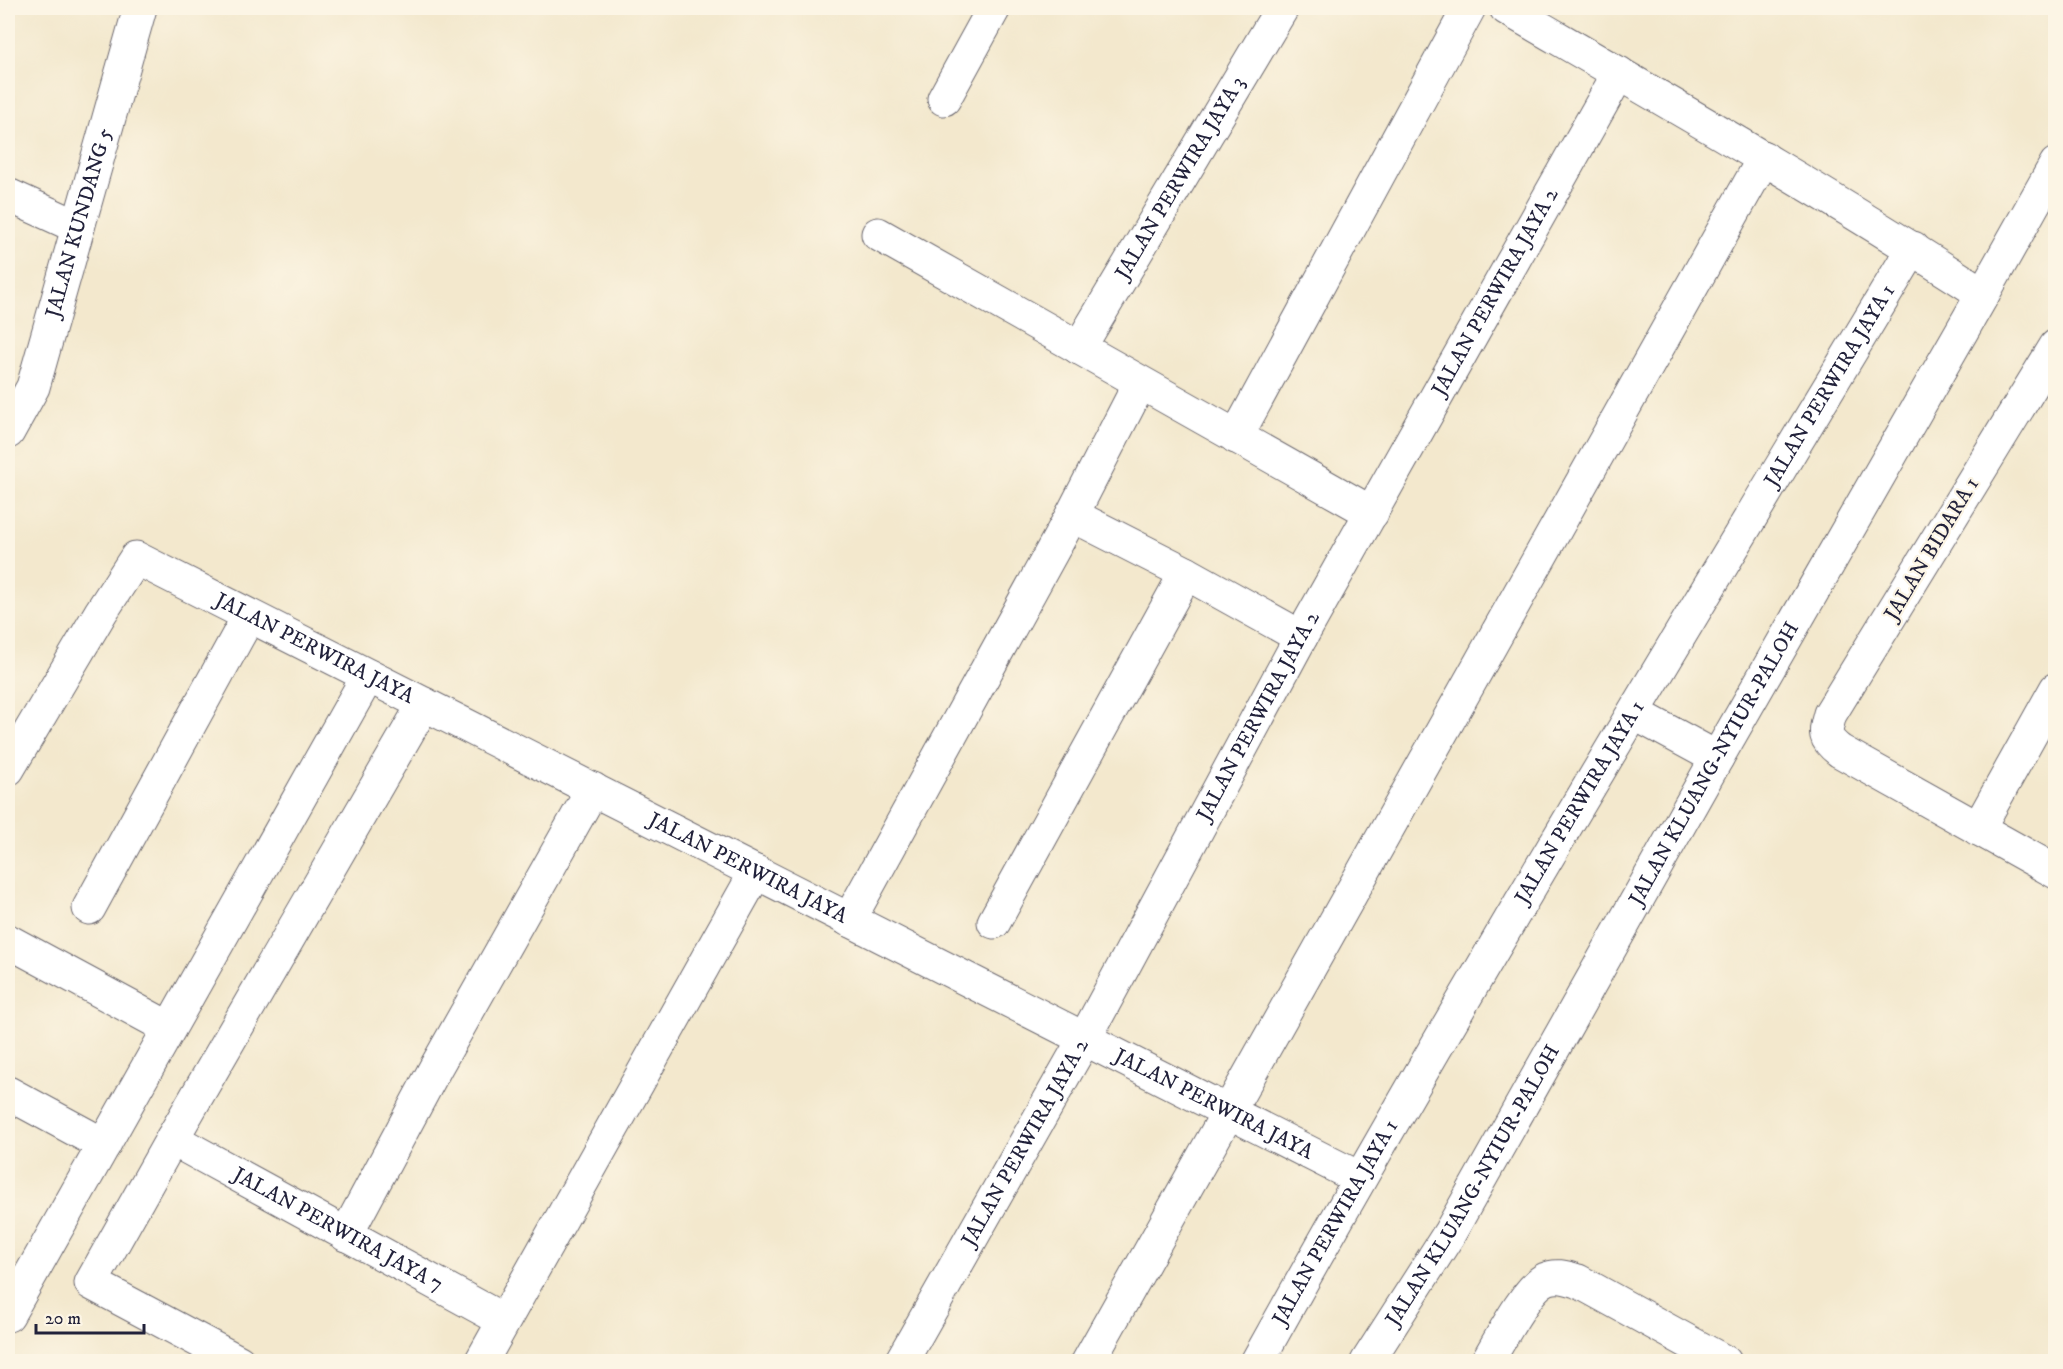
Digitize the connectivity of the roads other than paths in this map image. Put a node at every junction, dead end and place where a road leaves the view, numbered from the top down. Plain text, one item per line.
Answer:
1 (140, 8) edge
2 (994, 8) edge
3 (1282, 8) edge
4 (1469, 8) edge
5 (1506, 8) edge
6 (1619, 73) junction
7 (944, 99) dead end
8 (1764, 158) junction
9 (2055, 164) edge
10 (8, 195) edge
11 (78, 227) junction
12 (878, 234) dead end
13 (1912, 248) junction
14 (1983, 294) junction
15 (2055, 346) edge
16 (1079, 348) junction
17 (1140, 383) junction
18 (8, 432) edge
19 (1236, 437) junction
20 (1372, 513) junction
21 (1072, 515) junction
22 (1186, 573) junction
23 (249, 616) junction
24 (1301, 638) junction
25 (368, 676) junction
26 (2055, 689) edge
27 (424, 704) junction
28 (1634, 713) junction
29 (1717, 758) junction
30 (8, 769) edge
31 (593, 789) junction
32 (1978, 829) junction
33 (756, 872) junction
34 (2055, 872) edge
35 (89, 908) dead end
36 (849, 920) junction
37 (994, 922) dead end
38 (8, 941) edge
39 (169, 1028) junction
40 (1085, 1038) junction
41 (8, 1093) edge
42 (1229, 1111) junction
43 (172, 1138) junction
44 (104, 1145) junction
45 (1359, 1178) junction
46 (346, 1235) junction
47 (19, 1267) edge
48 (8, 1315) edge
49 (504, 1320) junction
50 (1723, 1361) edge
51 (238, 1362) edge
52 (481, 1362) edge
53 (901, 1362) edge
54 (1088, 1362) edge
55 (1257, 1362) edge
56 (1367, 1362) edge
57 (1487, 1362) edge

1 - 11 street, JALAN KUNDANG 5
2 - 7 street
3 - 16 street, JALAN PERWIRA JAYA 3
4 - 19 street
5 - 6 street
6 - 8 street
6 - 20 street, JALAN PERWIRA JAYA 2
8 - 13 street
8 - 42 street
9 - 14 street, JALAN KLUANG-NYIUR-PALOH
10 - 11 street
11 - 18 street, JALAN KUNDANG 5
12 - 16 street
13 - 14 street
13 - 28 street, JALAN PERWIRA JAYA 1
14 - 29 street, JALAN KLUANG-NYIUR-PALOH
15 - 32 street, JALAN BIDARA 1
16 - 17 street
17 - 19 street
17 - 21 street
19 - 20 street
20 - 24 street, JALAN PERWIRA JAYA 2
21 - 22 street
21 - 36 street
22 - 24 street
22 - 37 street
23 - 25 street, JALAN PERWIRA JAYA
23 - 30 street, JALAN PERWIRA JAYA
23 - 35 street
24 - 40 street, JALAN PERWIRA JAYA 2
25 - 27 street, JALAN PERWIRA JAYA
25 - 39 street
26 - 32 street
27 - 31 street, JALAN PERWIRA JAYA
27 - 43 street
28 - 29 street
28 - 45 street, JALAN PERWIRA JAYA 1
29 - 56 street, JALAN KLUANG-NYIUR-PALOH
31 - 33 street, JALAN PERWIRA JAYA
31 - 46 street
32 - 34 street
33 - 36 street, JALAN PERWIRA JAYA
33 - 49 street
36 - 40 street, JALAN PERWIRA JAYA
38 - 39 street
39 - 44 street
40 - 42 street, JALAN PERWIRA JAYA
40 - 53 street, JALAN PERWIRA JAYA 2
41 - 44 street
42 - 45 street, JALAN PERWIRA JAYA
42 - 54 street
43 - 46 street, JALAN PERWIRA JAYA 7
43 - 51 street
44 - 47 street
45 - 55 street, JALAN PERWIRA JAYA 1
46 - 49 street, JALAN PERWIRA JAYA 7
47 - 48 street
49 - 52 street
50 - 57 street

